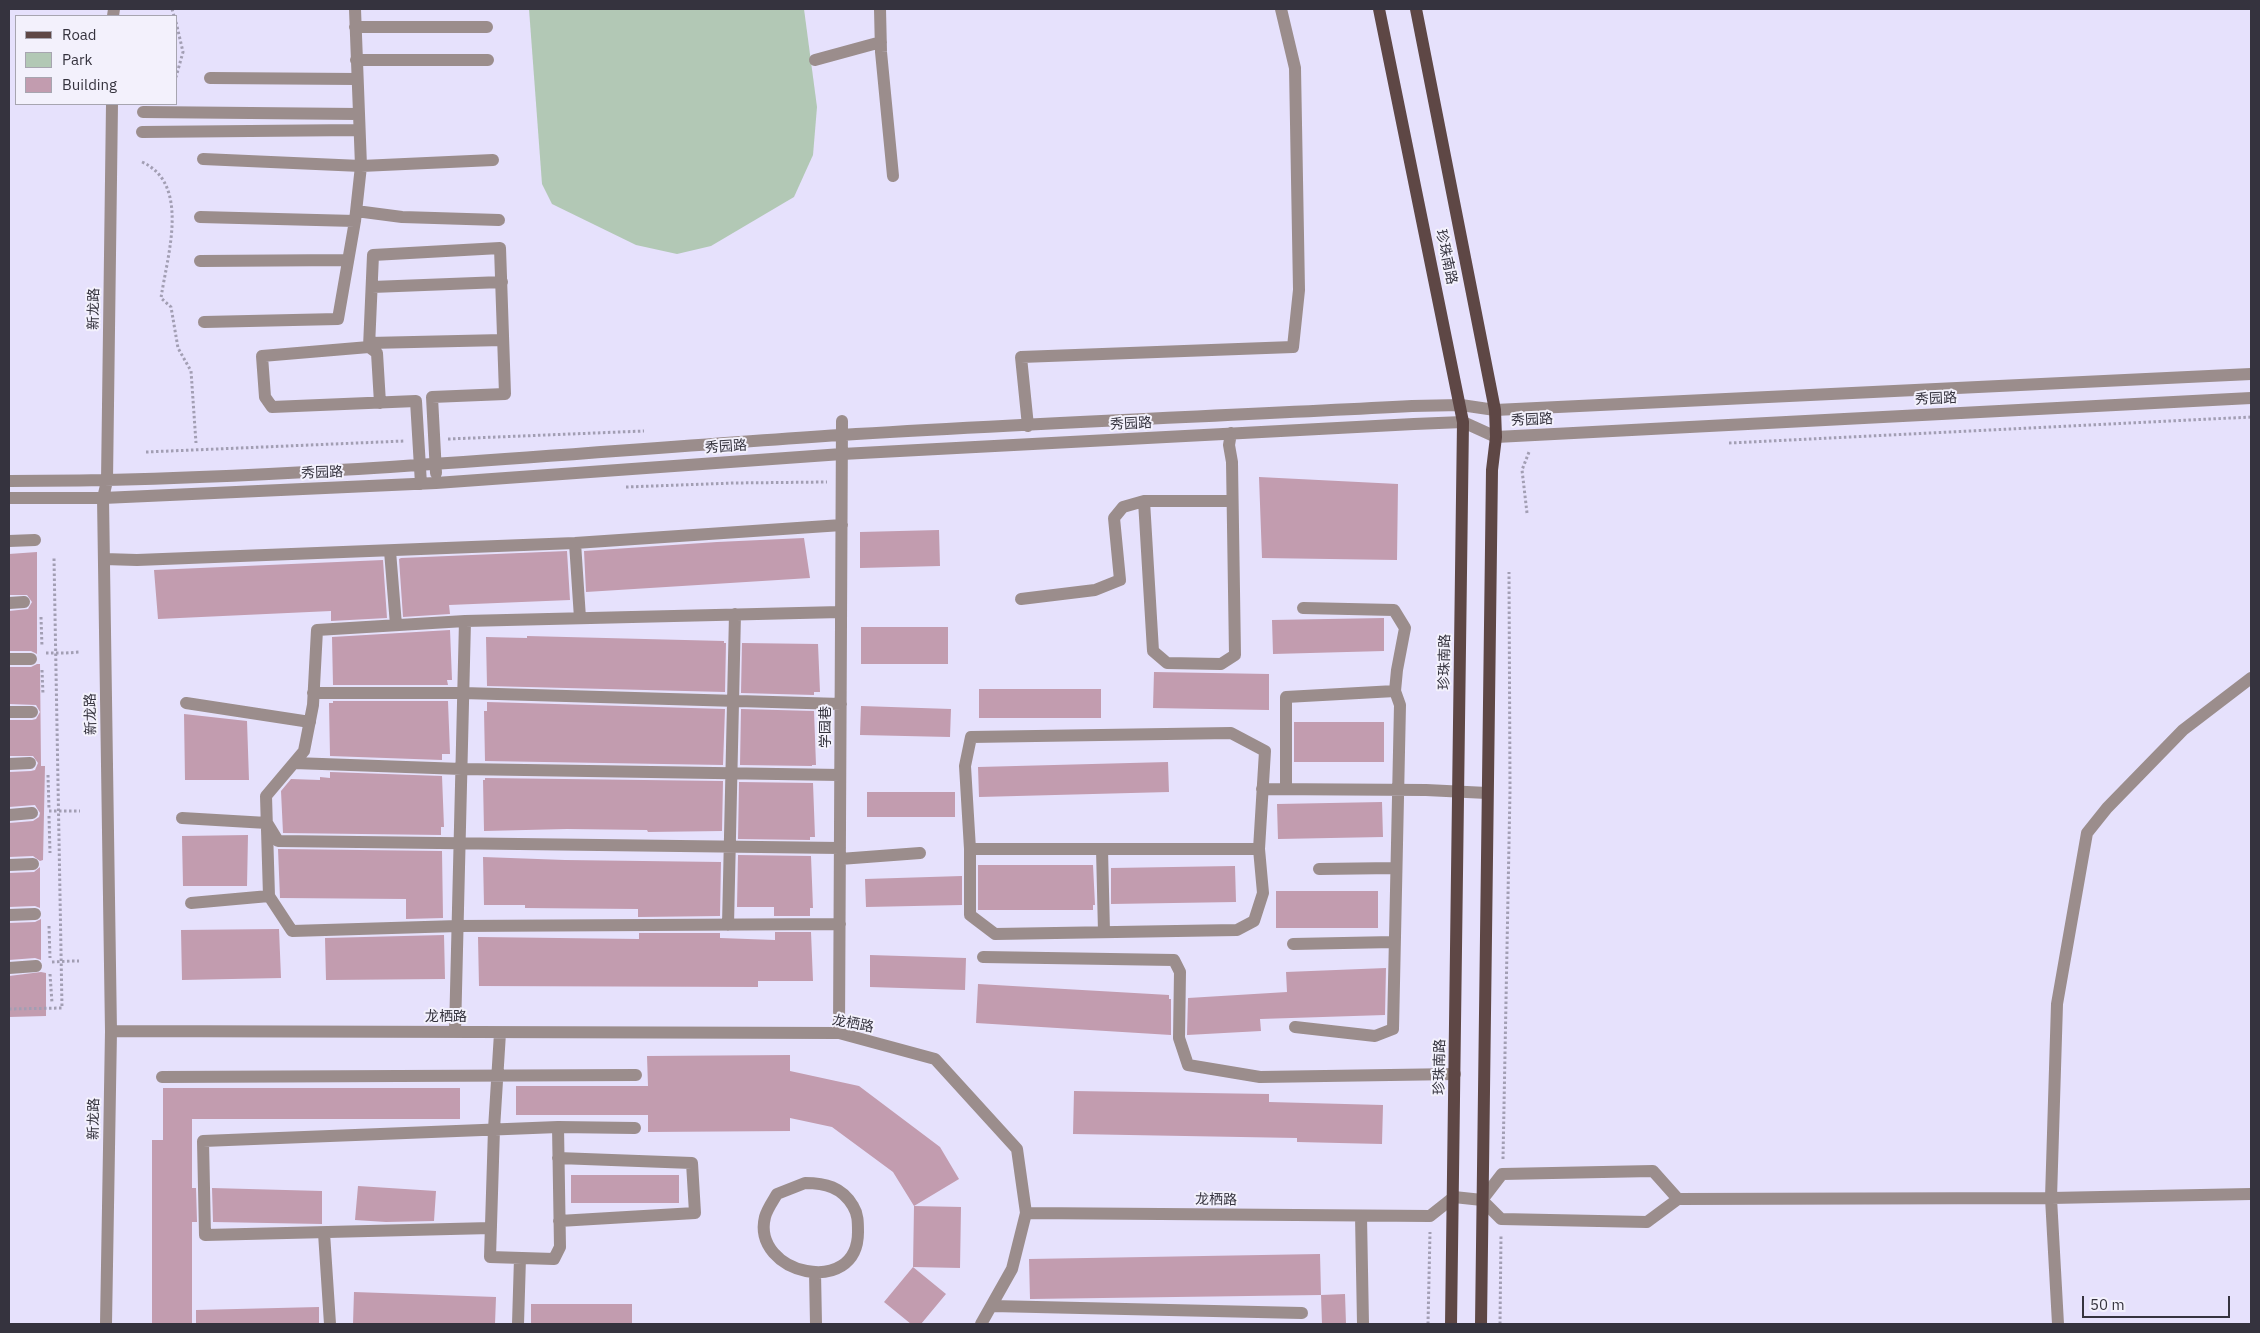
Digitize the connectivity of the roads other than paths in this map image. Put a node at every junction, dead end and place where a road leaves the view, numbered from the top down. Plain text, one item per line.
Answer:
1 (355, 9) edge
2 (880, 9) edge
3 (1282, 9) edge
4 (1379, 9) edge
5 (1416, 9) edge
6 (355, 27) junction
7 (487, 27) dead end
8 (881, 42) junction
9 (356, 60) junction
10 (488, 60) dead end
11 (815, 60) dead end
12 (210, 78) dead end
13 (357, 79) junction
14 (112, 105) edge
15 (143, 112) dead end
16 (358, 114) junction
17 (358, 130) junction
18 (142, 132) dead end
19 (203, 159) dead end
20 (493, 160) dead end
21 (361, 166) junction
22 (893, 176) dead end
23 (355, 216) junction
24 (200, 217) dead end
25 (499, 220) dead end
26 (348, 260) junction
27 (200, 261) dead end
28 (502, 282) junction
29 (372, 287) junction
30 (204, 322) dead end
31 (503, 340) junction
32 (369, 345) junction
33 (2251, 374) edge
34 (2251, 398) edge
35 (380, 403) junction
36 (1460, 405) junction
37 (1494, 410) junction
38 (842, 421) dead end
39 (1462, 422) junction
40 (1028, 426) junction
41 (1231, 433) junction
42 (842, 435) junction
43 (1496, 437) junction
44 (842, 454) junction
45 (436, 464) junction
46 (420, 465) junction
47 (9, 481) edge
48 (106, 481) junction
49 (436, 483) junction
50 (421, 484) junction
51 (9, 498) edge
52 (103, 498) junction
53 (1144, 501) junction
54 (1232, 501) junction
55 (842, 525) junction
56 (35, 540) dead end
57 (9, 541) edge
58 (575, 543) junction
59 (390, 551) junction
60 (104, 559) junction
61 (1021, 598) dead end
62 (24, 602) dead end
63 (9, 603) edge
64 (1303, 608) dead end
65 (841, 612) junction
66 (735, 614) junction
67 (580, 618) junction
68 (465, 621) junction
69 (396, 625) junction
70 (9, 659) edge
71 (31, 659) dead end
72 (2251, 678) edge
73 (1395, 691) junction
74 (314, 693) junction
75 (463, 693) junction
76 (734, 701) junction
77 (186, 703) dead end
78 (841, 704) junction
79 (9, 712) edge
80 (32, 712) dead end
81 (310, 722) junction
82 (30, 763) dead end
83 (294, 763) junction
84 (9, 764) edge
85 (462, 769) junction
86 (731, 773) junction
87 (840, 775) junction
88 (1262, 789) junction
89 (1286, 789) junction
90 (1396, 790) junction
91 (1459, 792) junction
92 (1488, 794) junction
93 (32, 814) dead end
94 (9, 815) edge
95 (182, 818) dead end
96 (267, 823) junction
97 (460, 843) junction
98 (729, 848) junction
99 (970, 849) junction
100 (1102, 849) junction
101 (1259, 849) junction
102 (920, 853) dead end
103 (840, 854) junction
104 (33, 864) dead end
105 (9, 865) edge
106 (1395, 868) junction
107 (1319, 869) dead end
108 (269, 896) junction
109 (191, 903) dead end
110 (35, 914) dead end
111 (9, 915) edge
112 (840, 924) junction
113 (728, 925) junction
114 (458, 926) junction
115 (1104, 932) junction
116 (1394, 942) junction
117 (1293, 944) dead end
118 (983, 957) dead end
119 (36, 966) dead end
120 (9, 968) edge
121 (1295, 1027) dead end
122 (111, 1031) junction
123 (456, 1032) junction
124 (500, 1033) junction
125 (839, 1033) junction
126 (1455, 1074) junction
127 (636, 1075) dead end
128 (498, 1076) junction
129 (162, 1077) dead end
130 (558, 1127) junction
131 (635, 1128) dead end
132 (494, 1129) junction
133 (558, 1158) junction
134 (2251, 1194) edge
135 (1454, 1197) junction
136 (2051, 1198) junction
137 (1678, 1199) junction
138 (1482, 1200) junction
139 (1026, 1213) junction
140 (1361, 1216) junction
141 (559, 1221) junction
142 (491, 1228) junction
143 (324, 1232) junction
144 (520, 1258) junction
145 (814, 1272) junction
146 (992, 1306) junction
147 (1302, 1313) dead end
148 (106, 1324) edge
149 (330, 1324) edge
150 (518, 1324) edge
151 (816, 1324) edge
152 (981, 1324) edge
153 (1364, 1324) edge
154 (1451, 1324) edge
155 (1481, 1324) edge
156 (2058, 1324) edge

1 - 6 street
2 - 8 street
3 - 40 street
4 - 36 main road, 珍珠南路
5 - 37 main road, 珍珠南路
6 - 7 street
6 - 9 street
8 - 11 street
8 - 22 street
9 - 10 street
9 - 13 street
12 - 13 street
13 - 16 street
14 - 48 street, 新龙路
15 - 16 street
16 - 17 street
17 - 18 street
17 - 21 street
19 - 21 street
20 - 21 street
21 - 23 street
23 - 24 street
23 - 25 street
23 - 26 street
26 - 27 street
26 - 30 street
28 - 29 street
28 - 29 street
28 - 31 street
29 - 32 street
31 - 32 street
31 - 45 street
32 - 35 street
32 - 35 street
33 - 37 street, 秀园路
34 - 43 street, 秀园路
35 - 46 street
36 - 37 street, 秀园路
36 - 39 main road, 珍珠南路
36 - 40 street, 秀园路
37 - 43 main road, 珍珠南路
38 - 42 street, 学园巷
39 - 41 street, 秀园路
39 - 43 street, 秀园路
39 - 91 main road, 珍珠南路
40 - 42 street, 秀园路
41 - 44 street, 秀园路
41 - 54 street
42 - 44 street, 学园巷
42 - 45 street, 秀园路
43 - 92 main road, 珍珠南路
44 - 49 street, 秀园路
44 - 55 street, 学园巷
45 - 46 street, 秀园路
45 - 49 street
46 - 48 street, 秀园路
46 - 50 street
47 - 48 street, 秀园路
48 - 52 street, 新龙路
49 - 50 street, 秀园路
50 - 52 street, 秀园路
51 - 52 street, 秀园路
52 - 60 street, 新龙路
53 - 54 street
53 - 54 street
53 - 61 street
55 - 58 street
55 - 65 street, 学园巷
56 - 57 street
58 - 59 street
58 - 67 street
59 - 60 street
59 - 69 street
60 - 122 street, 新龙路
62 - 63 street
64 - 73 street
65 - 66 street
65 - 78 street, 学园巷
66 - 67 street
66 - 76 street
67 - 68 street
68 - 69 street
68 - 75 street
69 - 74 street
70 - 71 street
72 - 136 street
73 - 89 street
73 - 90 street
74 - 75 street
74 - 81 street
75 - 76 street
75 - 85 street
76 - 78 street
76 - 86 street
77 - 81 street
78 - 87 street, 学园巷
79 - 80 street
81 - 83 street
82 - 84 street
83 - 85 street
83 - 96 street
85 - 86 street
85 - 97 street
86 - 87 street
86 - 98 street
87 - 103 street, 学园巷
88 - 89 street
88 - 99 street
88 - 101 street
89 - 90 street
90 - 91 street
90 - 106 street
91 - 92 street
91 - 126 main road, 珍珠南路
92 - 138 main road, 珍珠南路
93 - 94 street
95 - 96 street
96 - 97 street
96 - 108 street
97 - 98 street
97 - 114 street
98 - 103 street
98 - 113 street
99 - 100 street
99 - 115 street
100 - 101 street
100 - 115 street
101 - 115 street
102 - 103 street
103 - 112 street, 学园巷
104 - 105 street
106 - 107 street
106 - 116 street
108 - 109 street
108 - 114 street
110 - 111 street
112 - 113 street
112 - 125 street, 学园巷
113 - 114 street
114 - 123 street
116 - 117 street
116 - 121 street
118 - 126 street
119 - 120 street
122 - 123 street, 龙栖路
122 - 148 street, 新龙路
123 - 124 street, 龙栖路
124 - 125 street, 龙栖路
124 - 128 street
125 - 139 street, 龙栖路
126 - 135 main road, 珍珠南路
127 - 128 street
128 - 129 street
128 - 132 street
130 - 131 street
130 - 132 street
130 - 133 street
132 - 142 street
132 - 143 street
133 - 141 street
133 - 141 street
134 - 136 street
135 - 138 street
135 - 140 street, 龙栖路
135 - 154 main road, 珍珠南路
136 - 137 street
136 - 156 street
137 - 138 street
137 - 138 street
138 - 155 main road, 珍珠南路
139 - 140 street, 龙栖路
139 - 146 street
140 - 153 street
141 - 144 street
142 - 143 street
142 - 144 street
143 - 149 street
144 - 150 street
145 - 145 street
145 - 151 street
146 - 147 street
146 - 152 street

